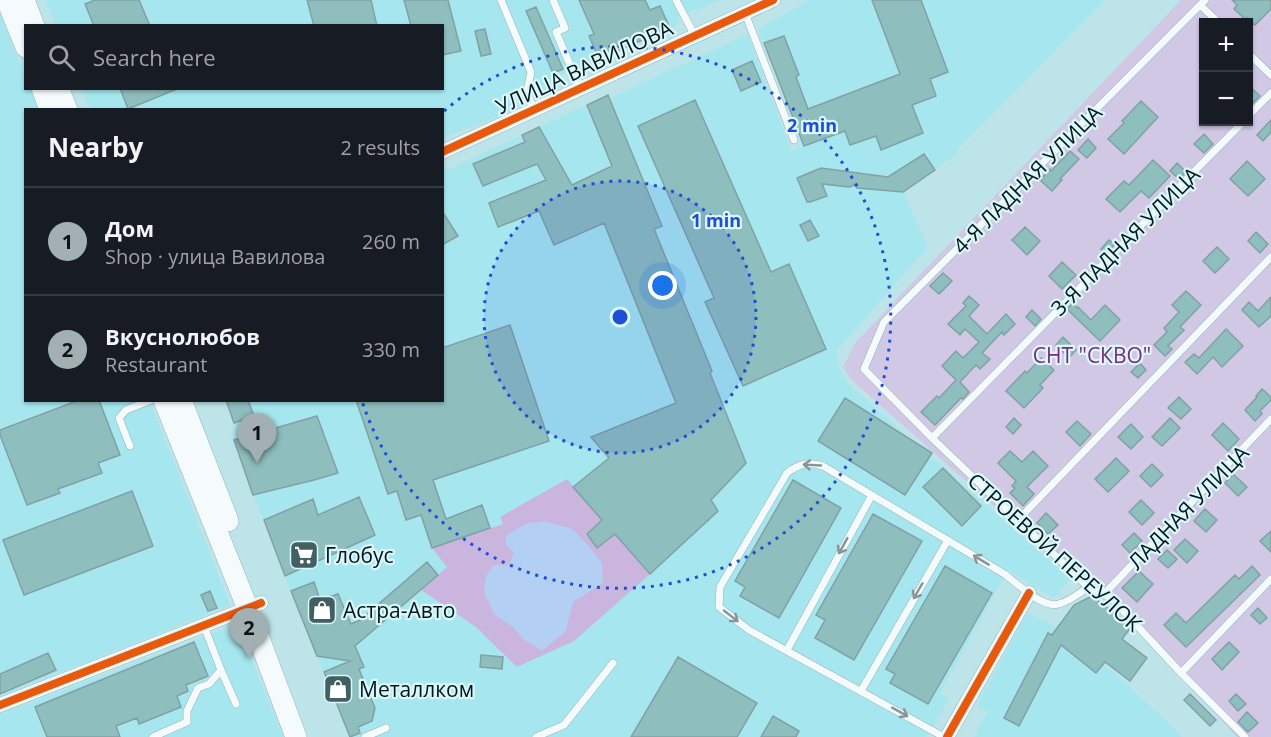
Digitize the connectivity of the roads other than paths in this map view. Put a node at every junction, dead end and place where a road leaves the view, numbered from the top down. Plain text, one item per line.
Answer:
1 (7, 0) edge
2 (24, 0) edge
3 (501, 0) edge
4 (553, 0) edge
5 (676, 0) edge
6 (773, 0) edge
7 (1203, 3) edge
8 (746, 13) junction
9 (1215, 18) edge
10 (33, 24) edge
11 (694, 36) junction
12 (24, 42) edge
13 (1253, 58) edge
14 (1271, 75) edge
15 (580, 88) junction
16 (43, 90) edge
17 (59, 90) edge
18 (1271, 93) edge
19 (49, 108) edge
20 (66, 108) edge
21 (534, 110) junction
22 (1253, 111) edge
23 (1239, 126) edge
24 (794, 140) dead end
25 (444, 151) edge
26 (1271, 258) edge
27 (864, 369) joint
28 (146, 402) edge
29 (165, 402) edge
30 (182, 402) edge
31 (1271, 419) edge
32 (932, 438) junction
33 (130, 447) dead end
34 (872, 495) junction
35 (1017, 521) junction
36 (948, 540) junction
37 (1271, 579) edge
38 (1088, 587) junction
39 (1029, 593) junction
40 (1104, 594) junction
41 (255, 606) junction
42 (204, 626) junction
43 (786, 650) junction
44 (613, 663) dead end
45 (221, 670) junction
46 (1181, 673) junction
47 (861, 691) junction
48 (236, 704) dead end
49 (0, 705) edge
50 (386, 728) dead end
51 (153, 737) edge
52 (296, 737) edge
53 (312, 737) edge
54 (365, 737) edge
55 (537, 737) edge
56 (946, 737) edge
57 (1245, 737) edge

1 - 12 main road
2 - 10 main road
3 - 21 lane
4 - 15 lane
5 - 11 lane
6 - 8 street, УЛИЦА ВАВИЛОВА
7 - 9 lane
7 - 27 lane, 4-Я ЛАДНАЯ УЛИЦА
8 - 11 street, УЛИЦА ВАВИЛОВА
8 - 24 lane
11 - 15 street, УЛИЦА ВАВИЛОВА
13 - 14 lane
15 - 21 street, УЛИЦА ВАВИЛОВА
16 - 19 main road
17 - 20 main road
18 - 22 lane
21 - 25 street, УЛИЦА ВАВИЛОВА
23 - 32 lane, 3-Я ЛАДНАЯ УЛИЦА
26 - 35 lane
27 - 32 lane, СТРОЕВОЙ ПЕРЕУЛОК
28 - 33 lane
29 - 41 main road
30 - 41 main road
31 - 40 lane, ЛАДНАЯ УЛИЦА
32 - 35 lane, СТРОЕВОЙ ПЕРЕУЛОК
34 - 36 lane
34 -> 43 lane
34 -> 43 lane
35 - 38 lane, СТРОЕВОЙ ПЕРЕУЛОК
39 -> 36 lane
36 -> 47 lane
37 - 46 lane
38 - 39 lane
38 - 40 lane, СТРОЕВОЙ ПЕРЕУЛОК
39 - 56 street
40 - 46 lane, СТРОЕВОЙ ПЕРЕУЛОК
41 - 42 street
41 - 52 main road
41 - 53 main road
42 - 45 lane
42 - 49 street
43 - 47 lane
44 - 55 lane
45 - 48 lane
45 - 51 lane
46 - 57 lane, СТРОЕВОЙ ПЕРЕУЛОК
47 -> 56 lane
50 - 54 lane

